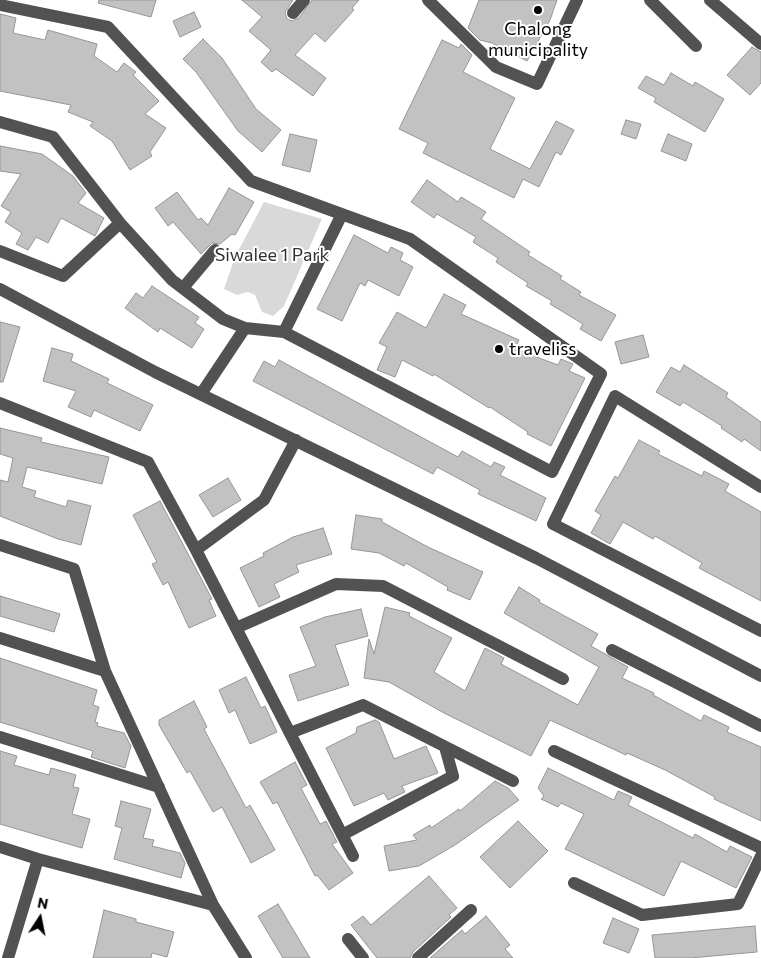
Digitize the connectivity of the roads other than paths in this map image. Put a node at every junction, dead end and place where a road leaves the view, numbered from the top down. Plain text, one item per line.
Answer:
1 (304, 0) edge
2 (577, 0) edge
3 (650, 0) edge
4 (710, 0) edge
5 (431, 1) edge
6 (0, 5) edge
7 (293, 13) dead end
8 (761, 44) edge
9 (696, 46) dead end
10 (0, 122) edge
11 (342, 214) junction
12 (120, 223) junction
13 (215, 250) dead end
14 (0, 251) edge
15 (183, 288) junction
16 (0, 289) edge
17 (245, 328) junction
18 (284, 332) junction
19 (202, 394) junction
20 (0, 403) edge
21 (296, 440) junction
22 (761, 487) edge
23 (0, 545) edge
24 (196, 550) junction
25 (236, 628) junction
26 (761, 631) edge
27 (0, 638) edge
28 (612, 650) dead end
29 (105, 671) junction
30 (761, 676) edge
31 (563, 679) dead end
32 (761, 726) edge
33 (290, 733) junction
34 (0, 737) edge
35 (445, 747) junction
36 (554, 751) dead end
37 (513, 781) dead end
38 (159, 787) junction
39 (342, 835) junction
40 (0, 846) edge
41 (761, 848) edge
42 (353, 856) dead end
43 (761, 856) edge
44 (38, 859) junction
45 (574, 884) dead end
46 (213, 905) junction
47 (471, 910) dead end
48 (348, 938) dead end
49 (8, 958) edge
50 (246, 958) edge
51 (363, 958) edge
52 (418, 958) edge

1 - 7 street
2 - 5 street
3 - 9 street
4 - 8 street
6 - 11 street
10 - 12 street
11 - 18 street
11 - 18 street
12 - 14 street
12 - 15 street
13 - 15 street
15 - 17 street
16 - 19 street
17 - 18 street
17 - 19 street
19 - 21 street
20 - 24 street
21 - 24 street
21 - 30 street
22 - 26 street
23 - 29 street
24 - 25 street
25 - 31 street
25 - 33 street
27 - 29 street
28 - 32 street
29 - 38 street
33 - 35 street
33 - 39 street
34 - 38 street
35 - 37 street
35 - 39 street
36 - 41 street
38 - 46 street
39 - 42 street
40 - 44 street
43 - 45 street
44 - 46 street
44 - 49 street
46 - 50 street
47 - 52 street
48 - 51 street

